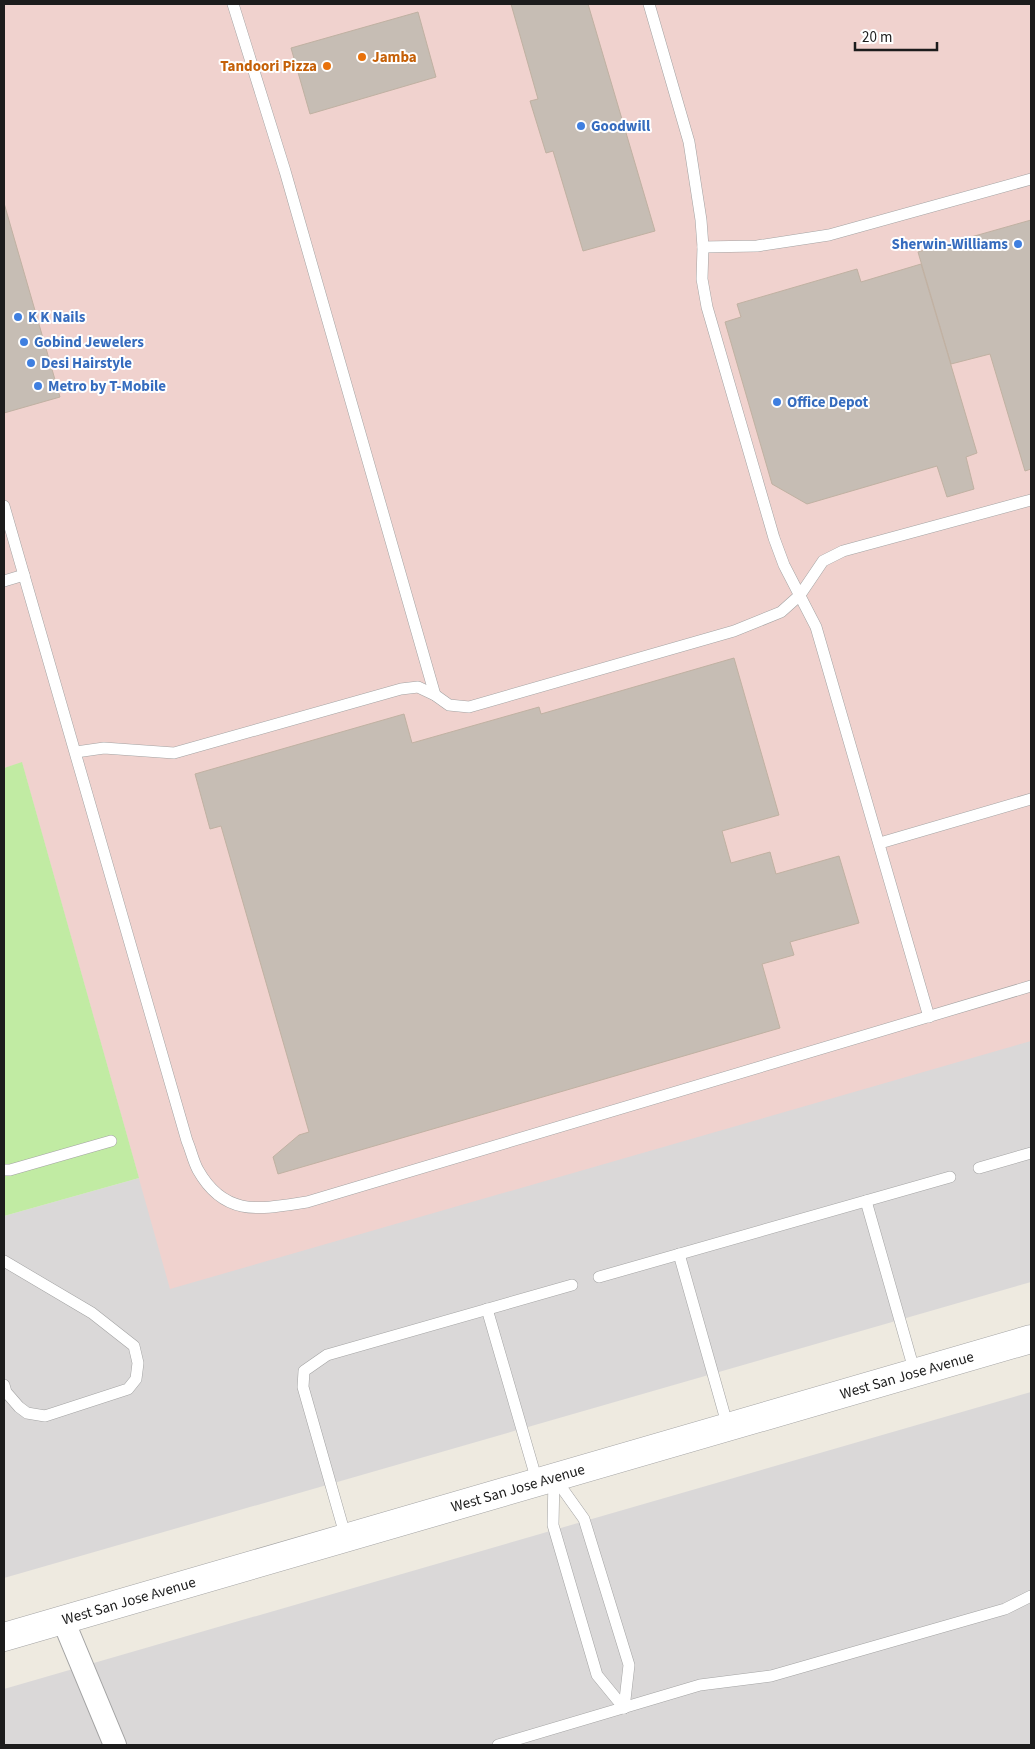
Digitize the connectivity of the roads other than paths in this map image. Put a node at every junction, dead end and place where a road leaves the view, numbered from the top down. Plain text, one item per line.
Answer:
1 (234, 4) edge
2 (649, 4) edge
3 (1031, 179) edge
4 (703, 247) junction
5 (1031, 500) edge
6 (4, 506) edge
7 (24, 575) junction
8 (4, 581) edge
9 (800, 595) junction
10 (435, 695) junction
11 (76, 752) junction
12 (1031, 799) edge
13 (880, 843) junction
14 (1031, 986) edge
15 (929, 1017) junction
16 (111, 1141) dead end
17 (1031, 1153) edge
18 (979, 1168) dead end
19 (4, 1170) edge
20 (950, 1177) dead end
21 (866, 1201) junction
22 (679, 1254) junction
23 (4, 1261) edge
24 (599, 1277) dead end
25 (572, 1285) dead end
26 (487, 1309) junction
27 (1031, 1339) edge
28 (915, 1373) junction
29 (4, 1385) edge
30 (728, 1427) junction
31 (545, 1479) junction
32 (346, 1538) junction
33 (1031, 1596) edge
34 (63, 1620) junction
35 (4, 1637) edge
36 (624, 1708) junction
37 (115, 1745) edge
38 (498, 1745) edge

1 - 10 lane
2 - 4 lane
3 - 4 lane
4 - 9 lane
5 - 9 lane
6 - 7 lane
7 - 8 lane
7 - 11 lane
9 - 10 lane
9 - 13 lane
10 - 11 lane
11 - 15 lane
12 - 13 lane
13 - 15 lane
14 - 15 lane
16 - 19 lane
17 - 18 lane
20 - 21 lane
21 - 22 lane
21 - 28 lane
22 - 24 lane
22 - 30 lane
23 - 29 lane
25 - 26 lane
26 - 31 lane
26 - 32 lane
27 - 28 street, West San Jose Avenue
28 - 30 street, West San Jose Avenue
30 - 31 street, West San Jose Avenue
31 - 32 street, West San Jose Avenue
31 - 36 lane
31 - 36 lane
32 - 34 street, West San Jose Avenue
33 - 36 lane
34 - 35 street, West San Jose Avenue
34 - 37 street
36 - 38 lane

